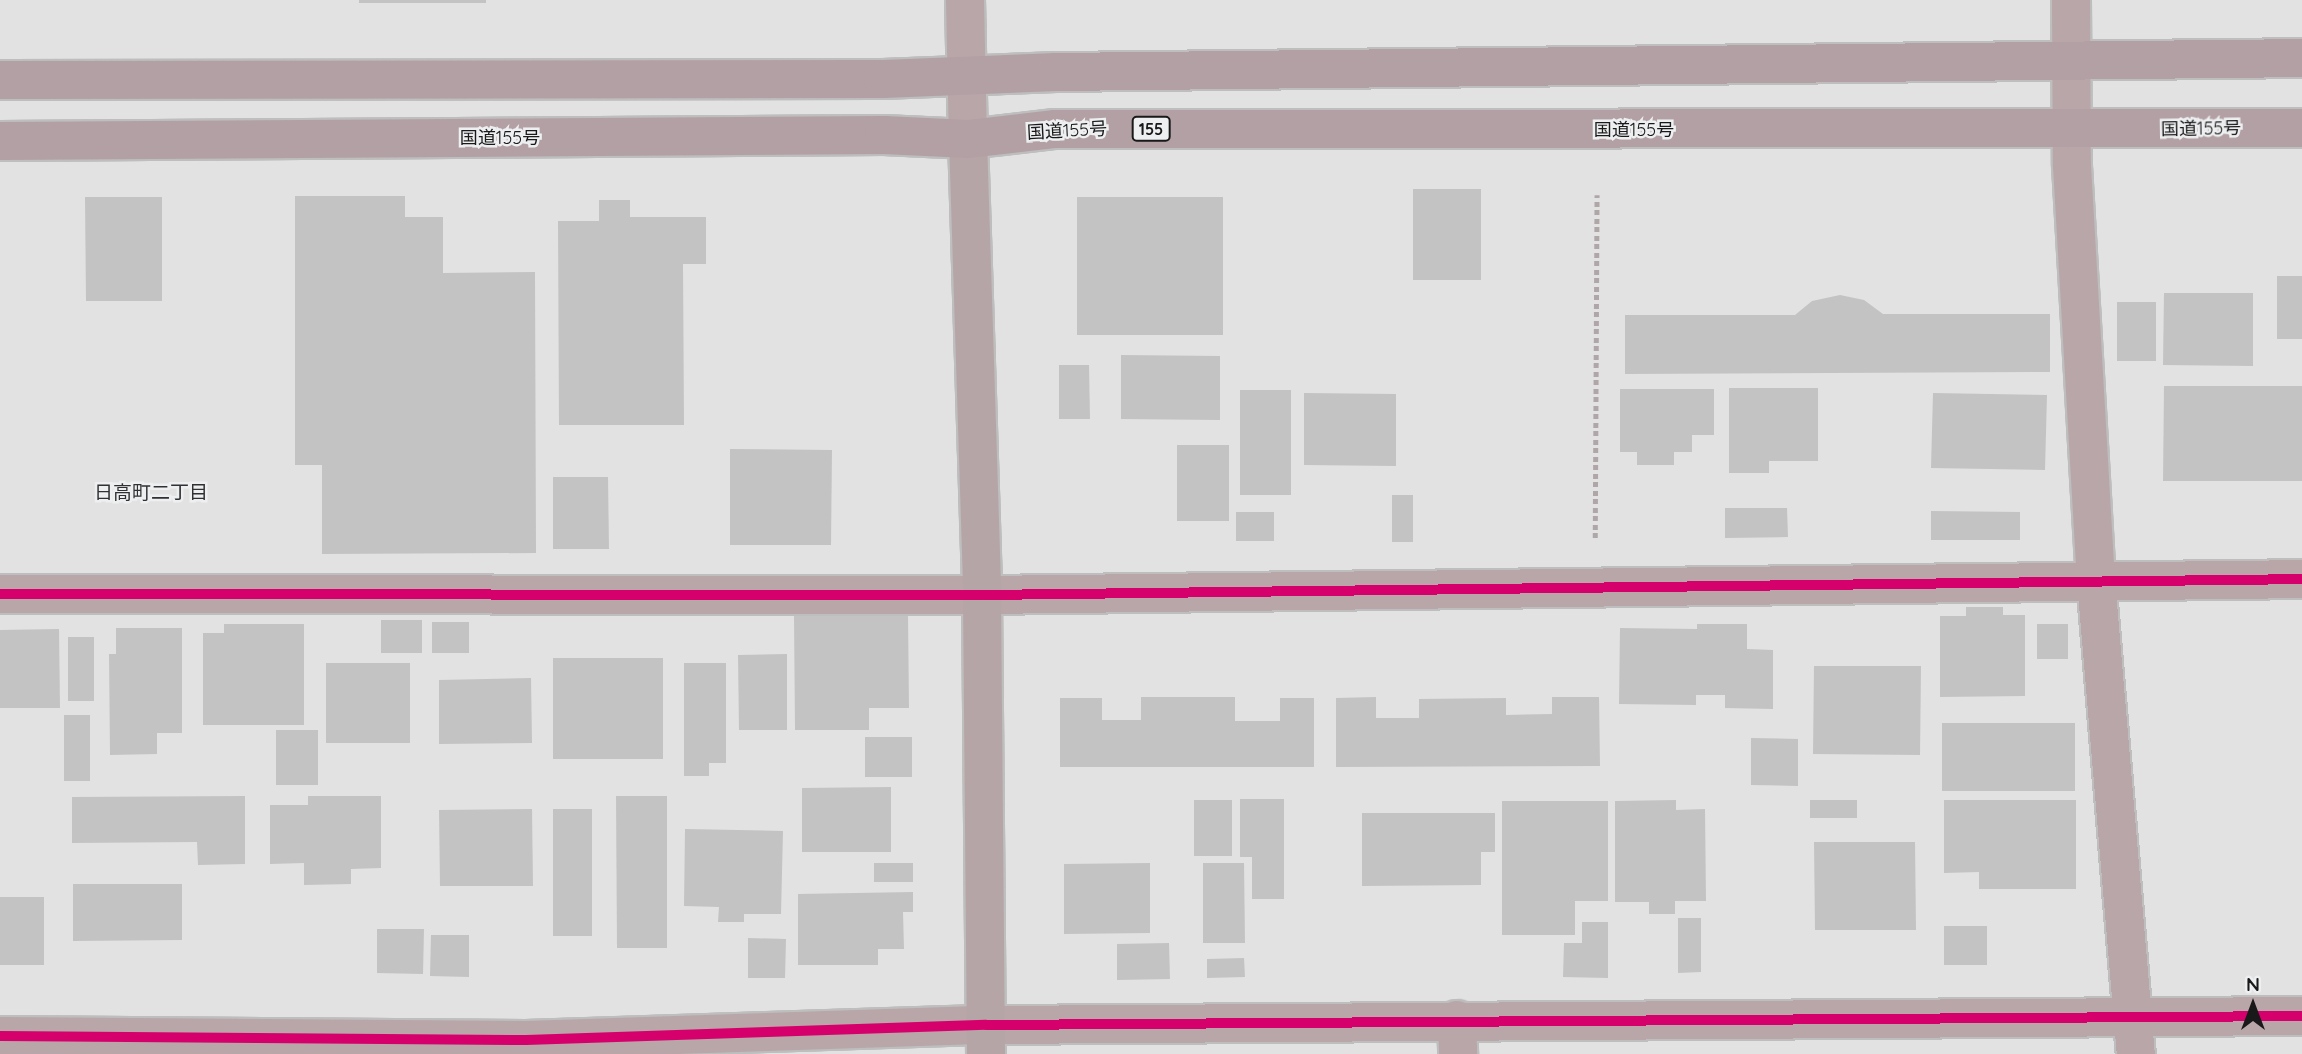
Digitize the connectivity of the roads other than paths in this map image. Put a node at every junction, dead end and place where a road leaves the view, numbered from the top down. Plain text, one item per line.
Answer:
1 (965, 0) edge
2 (2071, 0) edge
3 (2302, 58) edge
4 (2071, 59) junction
5 (965, 78) junction
6 (0, 80) edge
7 (2302, 128) edge
8 (2072, 131) junction
9 (968, 139) junction
10 (0, 141) edge
11 (2302, 579) edge
12 (2096, 580) junction
13 (0, 594) edge
14 (982, 595) junction
15 (2302, 1016) edge
16 (0, 1036) edge
17 (2135, 1036) edge
18 (1458, 1037) edge
19 (986, 1039) edge
20 (526, 1047) edge

1 - 5 street
2 - 4 street
3 - 4 highway
4 - 5 highway
4 - 8 street
5 - 6 highway
5 - 9 street
7 - 8 highway, 国道155号 / 155
8 - 9 highway, 国道155号 / 155
8 - 12 street
9 - 10 highway, 国道155号 / 155
9 - 14 street
11 - 12 street
12 - 14 street
12 - 17 street
13 - 14 street
14 - 19 street
15 - 17 street
16 - 20 street
17 - 18 street
18 - 19 street
19 - 20 street

